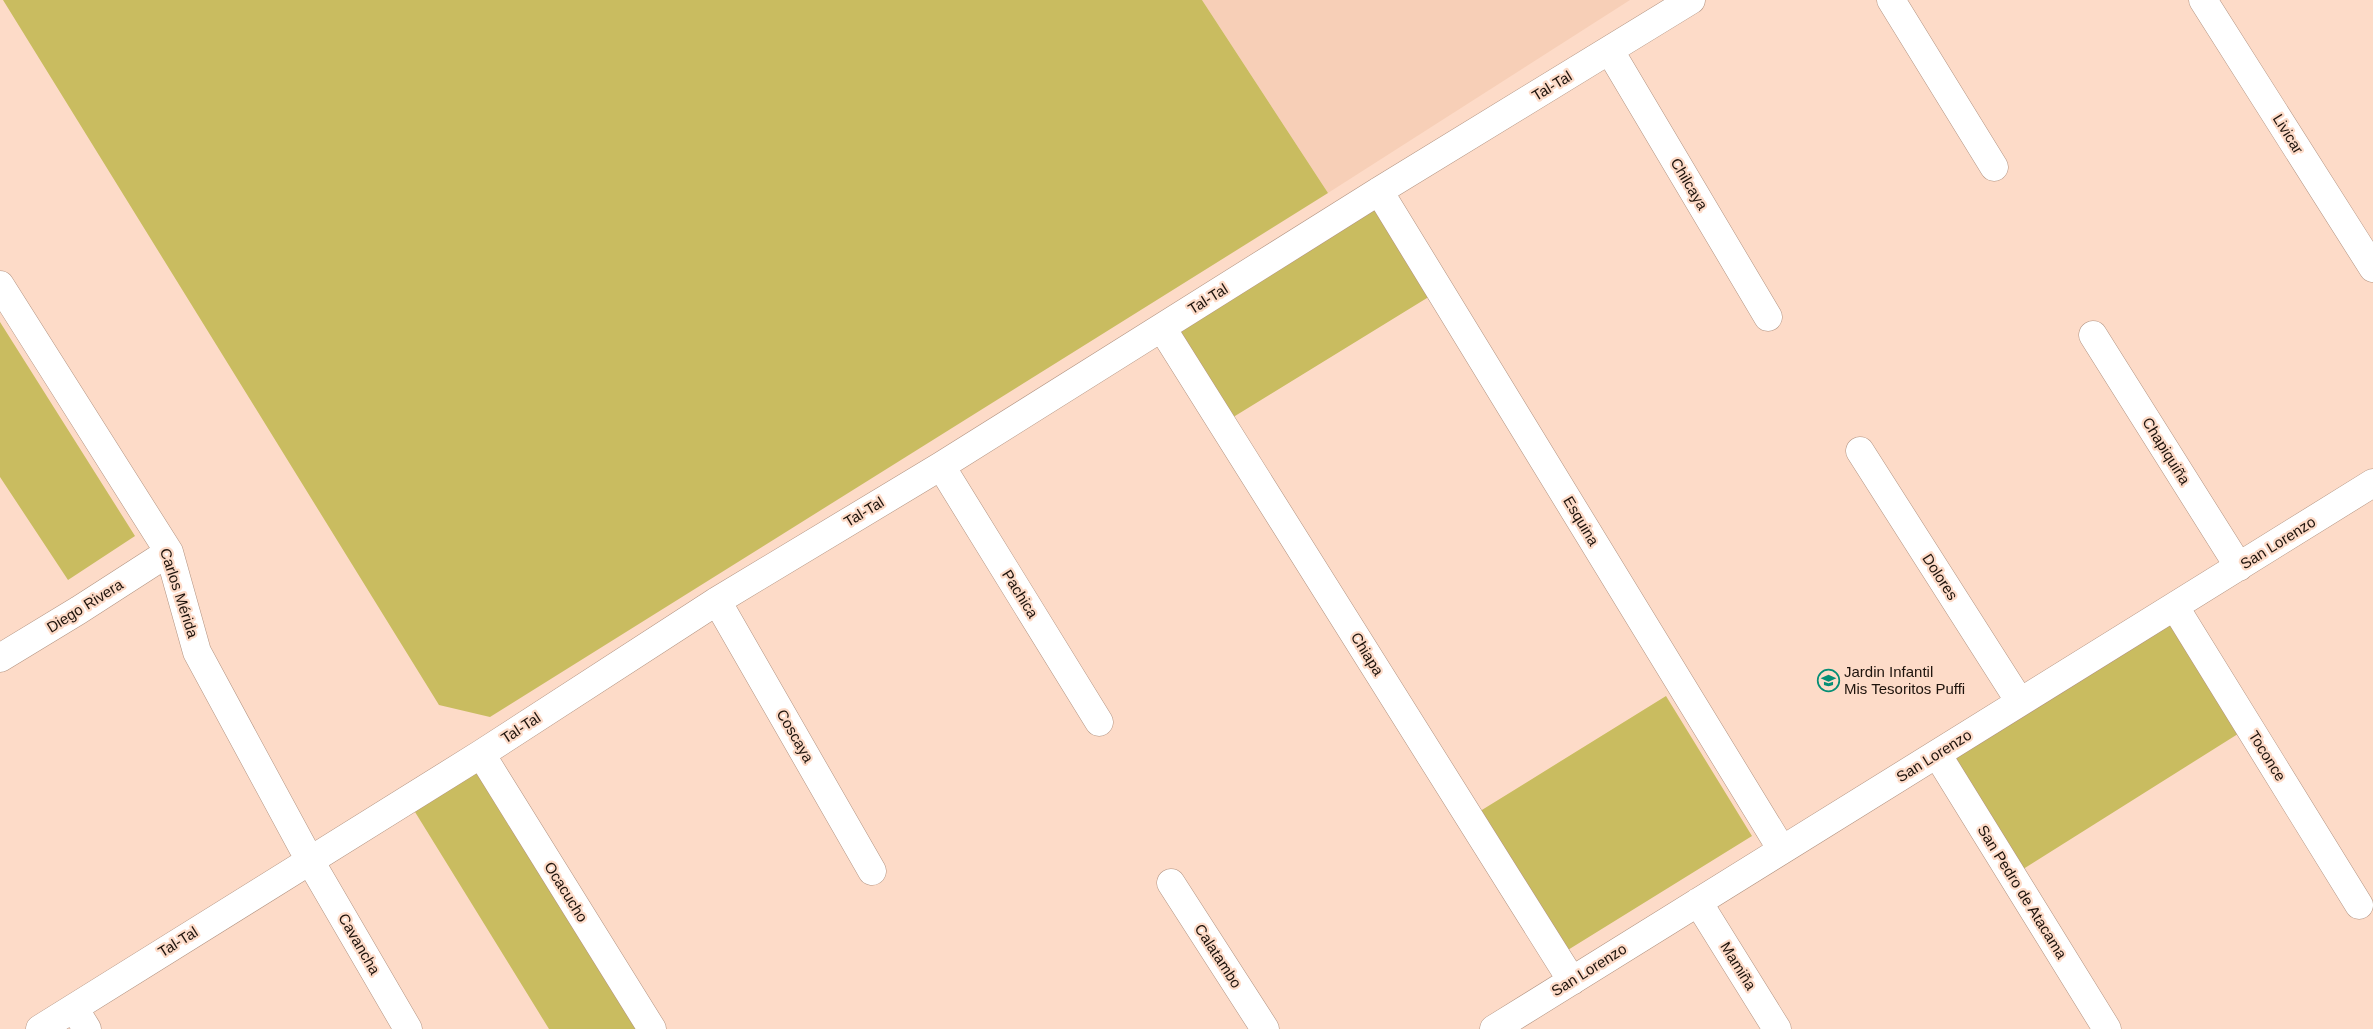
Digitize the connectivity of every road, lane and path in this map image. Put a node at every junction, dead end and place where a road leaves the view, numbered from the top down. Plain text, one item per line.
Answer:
1 (1691, 0) edge
2 (1891, 0) edge
3 (2203, 0) edge
4 (1610, 51) junction
5 (1994, 167) dead end
6 (1379, 191) junction
7 (2373, 268) edge
8 (2, 293) edge
9 (1768, 317) dead end
10 (1162, 328) junction
11 (2093, 335) dead end
12 (1860, 451) dead end
13 (941, 466) junction
14 (2373, 483) edge
15 (168, 552) junction
16 (2238, 567) junction
17 (717, 601) junction
18 (2174, 607) junction
19 (0, 658) edge
20 (2020, 702) junction
21 (1099, 722) dead end
22 (481, 754) junction
23 (1937, 754) junction
24 (1782, 850) junction
25 (309, 859) junction
26 (872, 871) dead end
27 (1170, 883) dead end
28 (1698, 902) junction
29 (2359, 905) dead end
30 (1572, 981) junction
31 (81, 1018) edge
32 (40, 1029) edge
33 (408, 1029) edge
34 (652, 1029) edge
35 (1265, 1029) edge
36 (1494, 1029) edge
37 (1777, 1029) edge
38 (2107, 1029) edge

1 - 4 street, Tal-Tal
2 - 5 street
3 - 7 street, Livicar
4 - 6 street, Tal-Tal
4 - 9 street, Chilcaya
6 - 10 street, Tal-Tal
6 - 24 street, Esquina
8 - 15 street, Carlos Mérida
10 - 13 street, Tal-Tal
10 - 30 street, Chiapa
11 - 16 street, Chapiquiña
12 - 20 street, Dolores
13 - 17 street, Tal-Tal
13 - 21 street, Pachica
14 - 16 street, San Lorenzo
15 - 19 street, Diego Rivera
15 - 25 street, Carlos Mérida
16 - 18 street, San Lorenzo
17 - 22 street, Tal-Tal
17 - 26 street, Coscaya
18 - 20 street, San Lorenzo
18 - 29 street, Toconce
20 - 23 street, San Lorenzo
22 - 25 street, Tal-Tal
22 - 34 street, Ocacucho
23 - 24 street, San Lorenzo
23 - 38 street, San Pedro de Atacama
24 - 28 street, San Lorenzo
25 - 31 street, Tal-Tal
25 - 33 street, Cavancha
27 - 35 street, Calatambo
28 - 30 street, San Lorenzo
28 - 37 street, Mamiña
30 - 36 street, San Lorenzo
31 - 32 street, Tal-Tal

